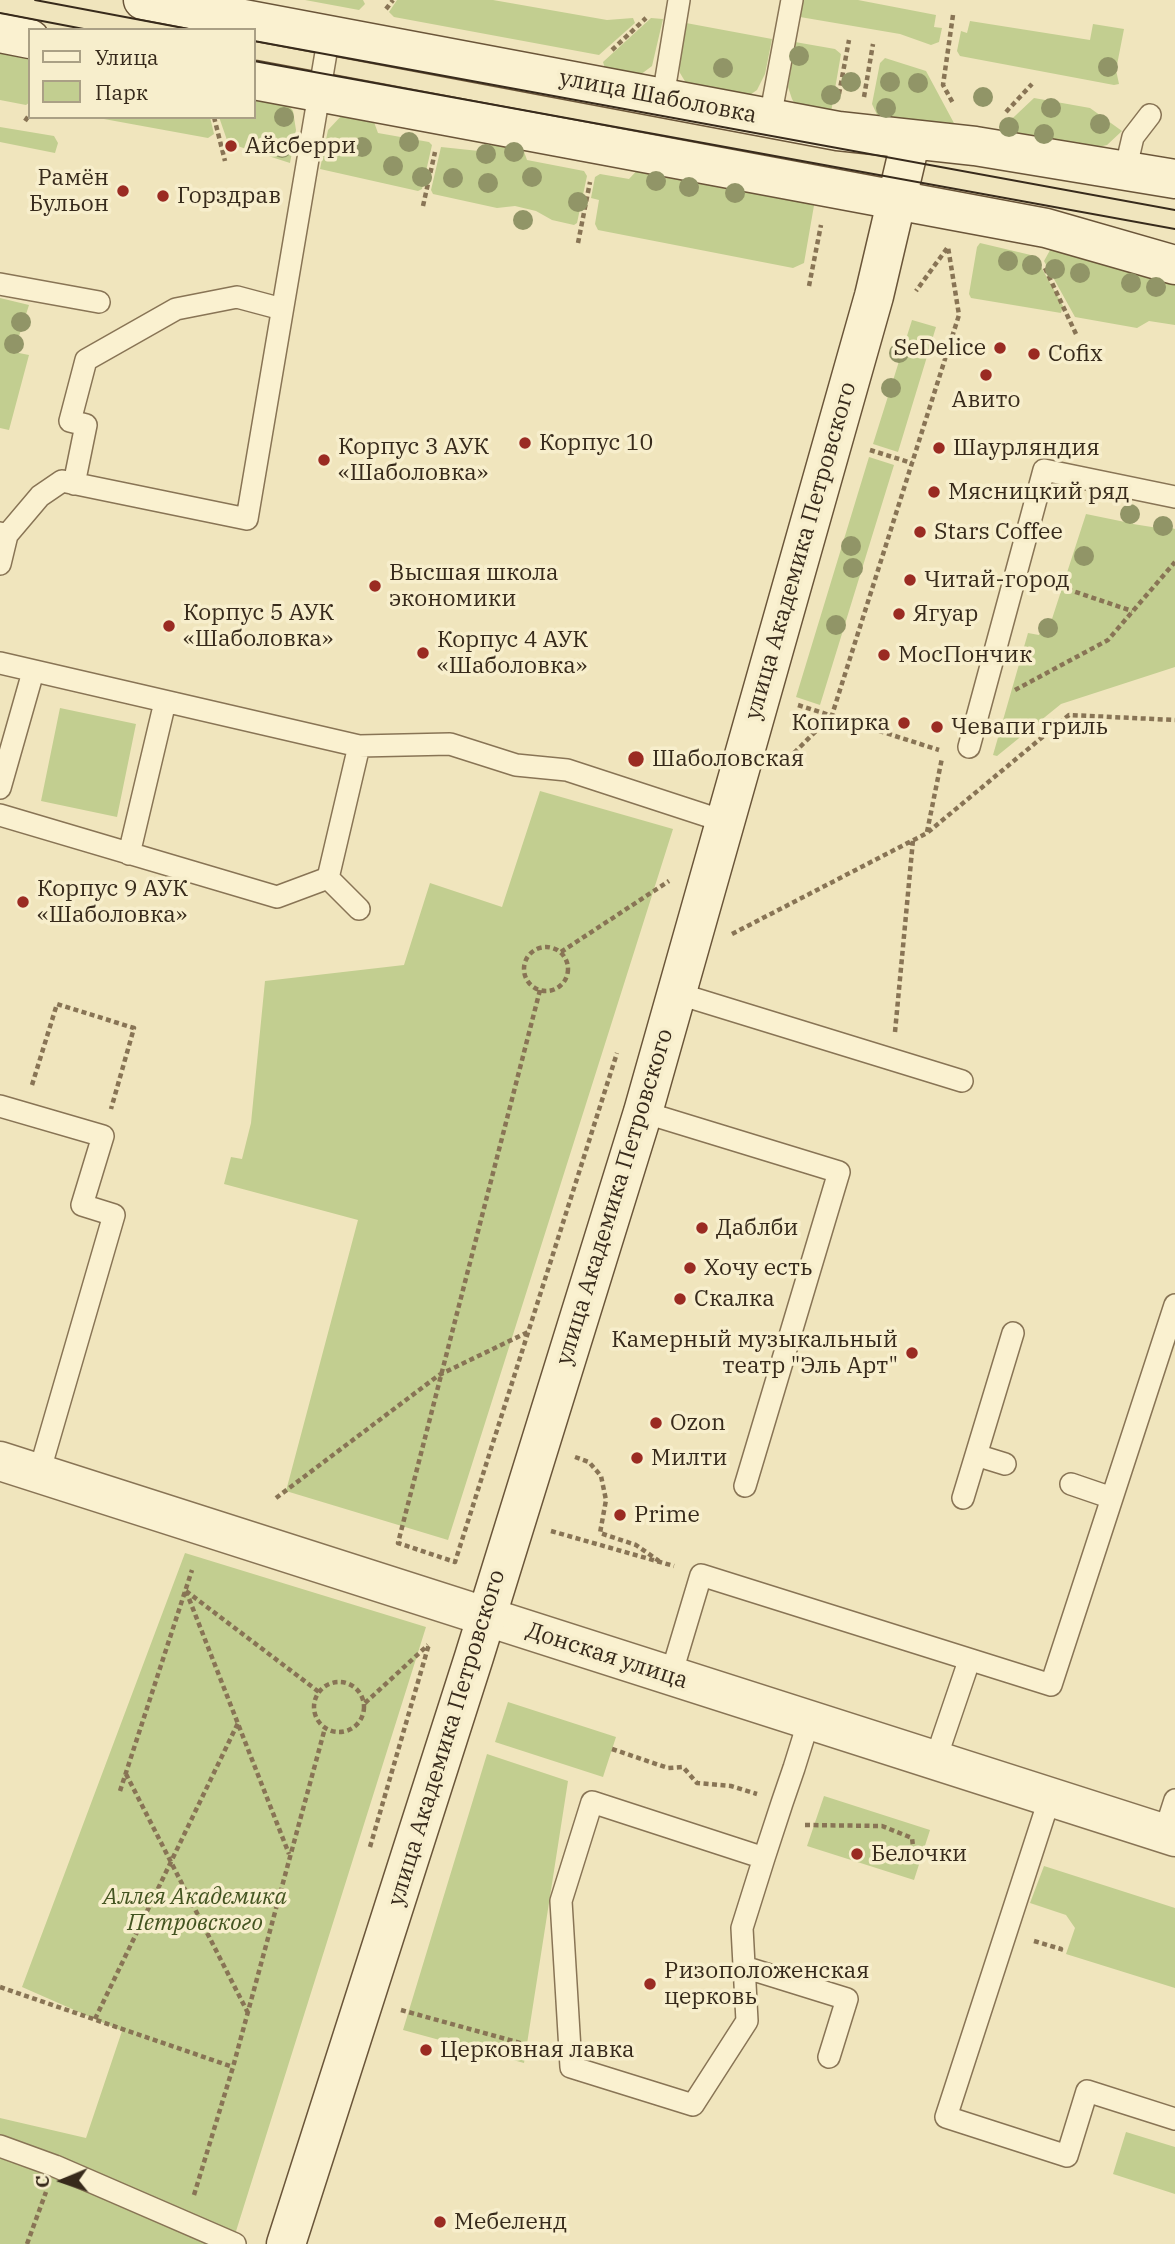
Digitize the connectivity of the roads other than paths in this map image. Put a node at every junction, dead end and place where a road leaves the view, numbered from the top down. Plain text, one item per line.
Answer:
1 (143, 0) edge
2 (679, 0) edge
3 (792, 0) edge
4 (0, 33) edge
5 (329, 35) junction
6 (28, 39) edge
7 (256, 80) edge
8 (318, 92) junction
9 (663, 97) junction
10 (1150, 115) dead end
11 (770, 118) junction
12 (911, 139) junction
13 (1125, 171) junction
14 (1175, 178) edge
15 (898, 199) junction
16 (1175, 265) edge
17 (0, 284) edge
18 (99, 302) dead end
19 (282, 309) junction
20 (74, 484) junction
21 (1175, 497) edge
22 (3, 534) edge
23 (0, 564) edge
24 (0, 663) edge
25 (33, 671) junction
26 (164, 702) junction
27 (359, 746) junction
28 (969, 747) dead end
29 (0, 789) edge
30 (0, 816) edge
31 (723, 821) junction
32 (129, 854) junction
33 (328, 878) junction
34 (359, 909) dead end
35 (676, 993) junction
36 (962, 1081) dead end
37 (0, 1106) edge
38 (643, 1112) junction
39 (1175, 1305) edge
40 (1013, 1333) dead end
41 (1168, 1349) edge
42 (976, 1455) junction
43 (0, 1461) edge
44 (1005, 1464) dead end
45 (39, 1473) junction
46 (1071, 1484) dead end
47 (745, 1486) dead end
48 (963, 1498) dead end
49 (1112, 1498) junction
50 (486, 1616) junction
51 (969, 1661) junction
52 (671, 1675) junction
53 (809, 1720) junction
54 (935, 1761) junction
55 (1050, 1797) junction
56 (1171, 1824) edge
57 (764, 1858) junction
58 (744, 1967) junction
59 (829, 2057) dead end
60 (1175, 2119) edge
61 (0, 2147) edge
62 (235, 2244) edge
63 (286, 2244) edge

1 - 5 street, улица Шаболовка
2 - 9 lane
3 - 11 lane
4 - 6 street
5 - 8 lane
5 - 9 street, улица Шаболовка
7 - 8 street
8 - 15 street
8 - 19 lane
9 - 11 street, улица Шаболовка
10 - 13 lane
11 - 12 street, улица Шаболовка
12 - 13 street, улица Шаболовка
12 - 15 street, улица Академика Петровского
13 - 14 street, улица Шаболовка
15 - 16 street
15 - 31 street, улица Академика Петровского
17 - 18 lane
19 - 20 lane
19 - 20 lane
20 - 22 lane
21 - 28 lane
22 - 23 lane
24 - 25 lane
25 - 26 lane
25 - 29 lane
26 - 27 lane
26 - 32 lane
27 - 31 lane
27 - 33 lane
30 - 32 lane
31 - 35 street, улица Академика Петровского
32 - 33 lane
33 - 34 lane
35 - 36 lane
35 - 38 street, улица Академика Петровского
37 - 45 lane
38 - 47 lane
38 - 50 street, улица Академика Петровского
39 - 41 lane
40 - 42 lane
41 - 49 lane
42 - 44 lane
42 - 48 lane
43 - 45 street, Донская улица
45 - 50 street, Донская улица
46 - 49 lane
49 - 51 lane
50 - 52 street, Донская улица
50 - 63 street, улица Академика Петровского
51 - 52 lane
51 - 54 lane
52 - 53 street, Донская улица
53 - 54 street, Донская улица
53 - 57 lane
54 - 55 street, Донская улица
55 - 56 street, Донская улица
55 - 60 lane
57 - 58 lane
57 - 58 lane
58 - 59 lane
61 - 62 lane

